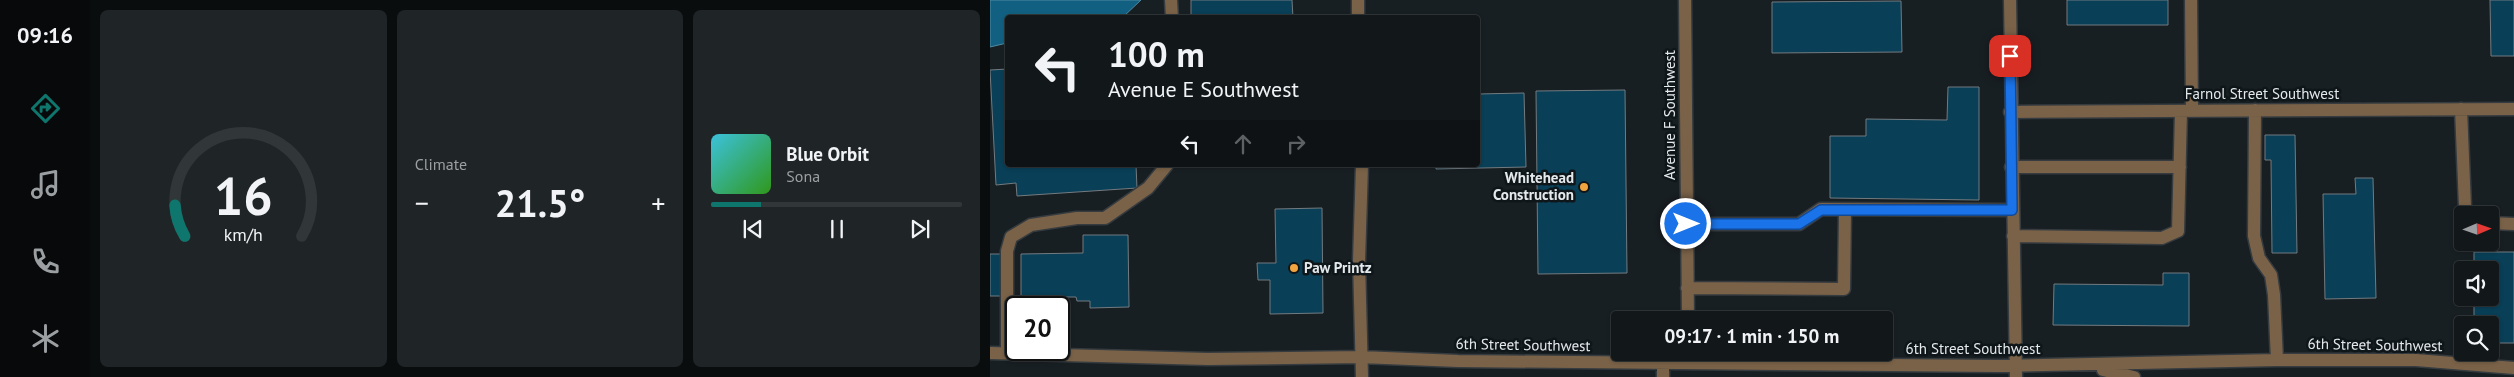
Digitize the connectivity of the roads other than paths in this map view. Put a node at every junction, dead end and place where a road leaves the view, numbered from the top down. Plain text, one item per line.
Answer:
1 (1171, 0) edge
2 (1358, 0) edge
3 (1685, 0) edge
4 (2010, 0) edge
5 (2191, 0) edge
6 (1172, 15) edge
7 (1358, 15) edge
8 (2461, 109) junction
9 (2514, 109) edge
10 (2254, 110) junction
11 (2187, 111) junction
12 (2010, 112) junction
13 (1165, 167) edge
14 (1362, 167) edge
15 (2011, 167) junction
16 (2180, 167) junction
17 (2465, 206) edge
18 (1845, 210) junction
19 (2012, 210) junction
20 (2499, 223) edge
21 (1686, 224) junction
22 (2514, 224) edge
23 (2013, 236) junction
24 (1687, 288) junction
25 (1007, 296) edge
26 (1688, 311) edge
27 (990, 353) edge
28 (1005, 353) edge
29 (1070, 355) edge
30 (1361, 357) junction
31 (2277, 360) junction
32 (1676, 361) edge
33 (1725, 361) edge
34 (1663, 364) junction
35 (2086, 366) junction
36 (2514, 368) edge
37 (1843, 371) edge
38 (2015, 371) edge
39 (1362, 377) edge
40 (1663, 377) edge
41 (2134, 377) edge

1 - 6 street
2 - 7 street
3 - 21 street, Avenue F Southwest
4 - 12 street
5 - 11 street
8 - 9 street, Farnol Street Southwest
8 - 10 street, Farnol Street Southwest
8 - 17 street
10 - 11 street, Farnol Street Southwest
10 - 31 street
11 - 12 street, Farnol Street Southwest
11 - 16 street
12 - 15 street
13 - 25 street
14 - 30 street
15 - 16 street
15 - 19 street
16 - 23 street
18 - 19 street
18 - 21 street
18 - 24 street
19 - 23 street
20 - 22 street
21 - 24 street, Avenue F Southwest
23 - 38 street
24 - 26 street, Avenue F Southwest
27 - 28 street, 6th Street Southwest
29 - 30 street, 6th Street Southwest
30 - 34 street, 6th Street Southwest
30 - 39 street
31 - 35 street, 6th Street Southwest
31 - 36 street, 6th Street Southwest
32 - 34 street, 6th Street Southwest
33 - 37 street, 6th Street Southwest
34 - 40 street
35 - 38 street, 6th Street Southwest
35 - 41 street, 6th Street Southwest
37 - 38 street, 6th Street Southwest

